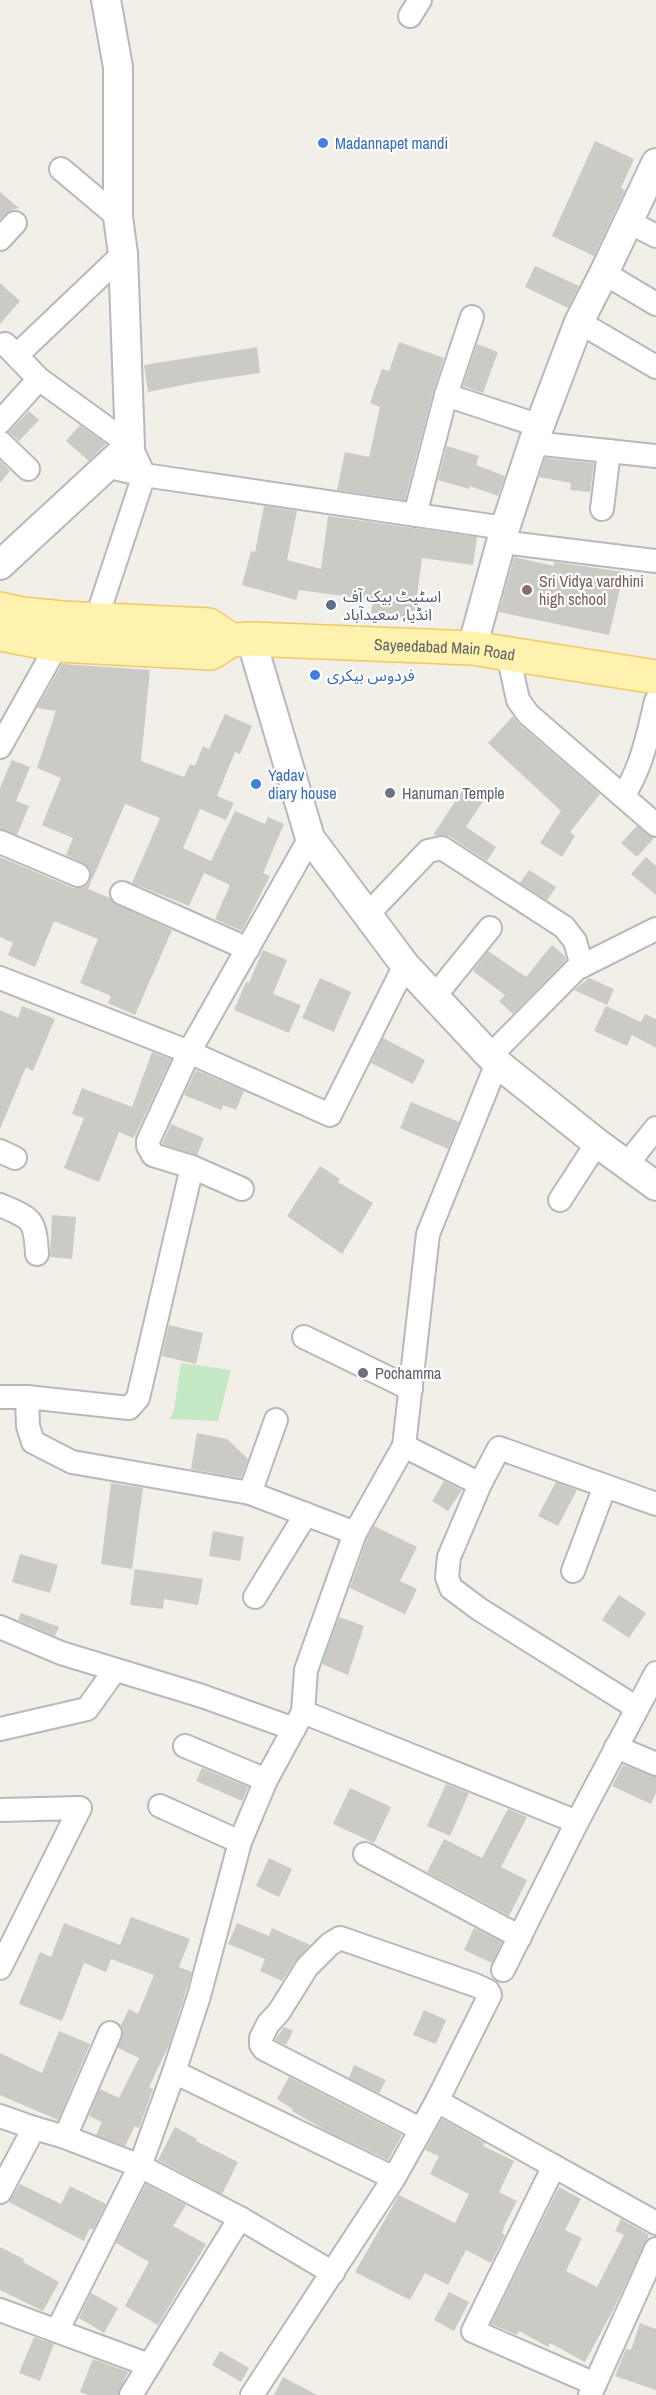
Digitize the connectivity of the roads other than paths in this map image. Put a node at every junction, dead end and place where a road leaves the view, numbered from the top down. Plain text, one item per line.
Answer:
1 (106, 0) edge
2 (656, 165) edge
3 (61, 169) dead end
4 (118, 217) junction
5 (629, 222) junction
6 (656, 236) edge
7 (123, 254) junction
8 (604, 273) junction
9 (656, 304) edge
10 (472, 317) dead end
11 (579, 322) junction
12 (656, 368) edge
13 (39, 379) junction
14 (446, 395) junction
15 (0, 422) edge
16 (536, 434) junction
17 (0, 442) edge
18 (130, 444) junction
19 (609, 451) junction
20 (656, 456) edge
21 (106, 466) junction
22 (28, 469) dead end
23 (144, 475) junction
24 (602, 509) dead end
25 (415, 515) junction
26 (503, 535) junction
27 (656, 561) edge
28 (0, 565) edge
29 (0, 609) edge
30 (96, 620) junction
31 (0, 634) edge
32 (241, 640) junction
33 (57, 645) junction
34 (472, 648) junction
35 (508, 654) junction
36 (656, 677) edge
37 (656, 701) edge
38 (0, 747) edge
39 (623, 796) junction
40 (656, 825) edge
41 (310, 838) junction
42 (0, 842) edge
43 (78, 875) dead end
44 (122, 893) dead end
45 (368, 914) junction
46 (490, 928) dead end
47 (656, 929) edge
48 (248, 949) junction
49 (405, 965) junction
50 (582, 966) junction
51 (0, 978) edge
52 (434, 997) junction
53 (189, 1052) junction
54 (494, 1059) junction
55 (656, 1128) edge
56 (597, 1143) junction
57 (627, 1164) junction
58 (192, 1167) junction
59 (656, 1186) edge
60 (242, 1189) dead end
61 (560, 1200) dead end
62 (0, 1205) edge
63 (37, 1254) dead end
64 (304, 1337) dead end
65 (411, 1389) junction
66 (0, 1397) edge
67 (27, 1397) junction
68 (276, 1420) dead end
69 (404, 1446) junction
70 (480, 1484) junction
71 (605, 1486) junction
72 (250, 1493) junction
73 (656, 1503) edge
74 (306, 1514) junction
75 (355, 1533) junction
76 (573, 1571) dead end
77 (255, 1596) dead end
78 (0, 1628) edge
79 (116, 1670) junction
80 (656, 1673) edge
81 (637, 1708) junction
82 (299, 1721) junction
83 (0, 1730) edge
84 (185, 1746) dead end
85 (616, 1747) junction
86 (656, 1764) edge
87 (266, 1780) junction
88 (160, 1806) dead end
89 (0, 1810) edge
90 (577, 1822) junction
91 (240, 1842) junction
92 (365, 1854) dead end
93 (520, 1937) junction
94 (0, 1968) edge
95 (503, 1970) dead end
96 (110, 2033) dead end
97 (174, 2072) junction
98 (437, 2101) junction
99 (0, 2116) edge
100 (34, 2128) junction
101 (420, 2129) junction
102 (65, 2137) junction
103 (140, 2166) junction
104 (554, 2166) junction
105 (394, 2178) junction
106 (0, 2192) edge
107 (240, 2218) junction
108 (656, 2223) edge
109 (656, 2249) edge
110 (333, 2273) junction
111 (0, 2310) edge
112 (57, 2331) junction
113 (149, 2365) junction
114 (592, 2390) edge
115 (131, 2395) edge
116 (252, 2395) edge

1 - 4 street
2 - 5 street
3 - 4 street
4 - 7 street
5 - 6 street
5 - 8 street
7 - 13 street
7 - 18 street
8 - 9 street
8 - 11 street
10 - 14 street
11 - 12 street
11 - 16 street
13 - 15 street
13 - 18 street
14 - 16 street
14 - 25 street
16 - 19 street
16 - 26 street
17 - 22 street
18 - 21 street
18 - 23 street
19 - 20 street
19 - 24 street
21 - 23 street
21 - 28 street
23 - 25 street
23 - 30 street
25 - 26 street
26 - 27 street
26 - 34 street
29 - 30 main road, Sayeedabad Main Road
30 - 32 main road, Sayeedabad Main Road
31 - 33 main road, Sayeedabad Main Road
32 - 33 main road, Sayeedabad Main Road
32 - 34 main road, Sayeedabad Main Road
32 - 41 street
33 - 38 street
34 - 35 main road, Sayeedabad Main Road
35 - 36 main road, Sayeedabad Main Road
35 - 39 street
37 - 39 street
39 - 40 street
41 - 45 street
41 - 48 street
42 - 43 street
44 - 48 street
45 - 49 street
45 - 50 street
46 - 52 street
47 - 50 street
48 - 53 street
49 - 52 street
49 - 53 street
50 - 54 street
51 - 53 street
52 - 54 street
53 - 58 street
54 - 56 street
54 - 65 street
55 - 57 street
56 - 57 street
56 - 61 street
57 - 59 street
58 - 60 street
58 - 67 street
62 - 63 street
64 - 65 street
65 - 69 street
66 - 67 street
67 - 72 street
68 - 72 street
69 - 70 street
69 - 75 street
70 - 71 street
70 - 81 street
71 - 73 street
71 - 76 street
72 - 74 street
74 - 75 street
74 - 77 street
75 - 82 street
78 - 79 street
79 - 82 street
79 - 83 street
80 - 81 street
81 - 85 street
82 - 87 street
82 - 90 street
84 - 87 street
85 - 86 street
85 - 90 street
87 - 91 street
88 - 91 street
89 - 94 street
90 - 93 street
91 - 97 street
92 - 93 street
93 - 95 street
96 - 102 street
97 - 103 street
97 - 105 street
98 - 101 street
98 - 101 street
98 - 104 street
99 - 100 street
100 - 102 street
100 - 106 street
101 - 105 street
102 - 103 street
103 - 107 street
103 - 112 street
104 - 108 street
104 - 114 street
105 - 110 street
107 - 110 street
107 - 113 street
109 - 114 street
110 - 116 street
111 - 112 street
112 - 113 street
113 - 115 street

